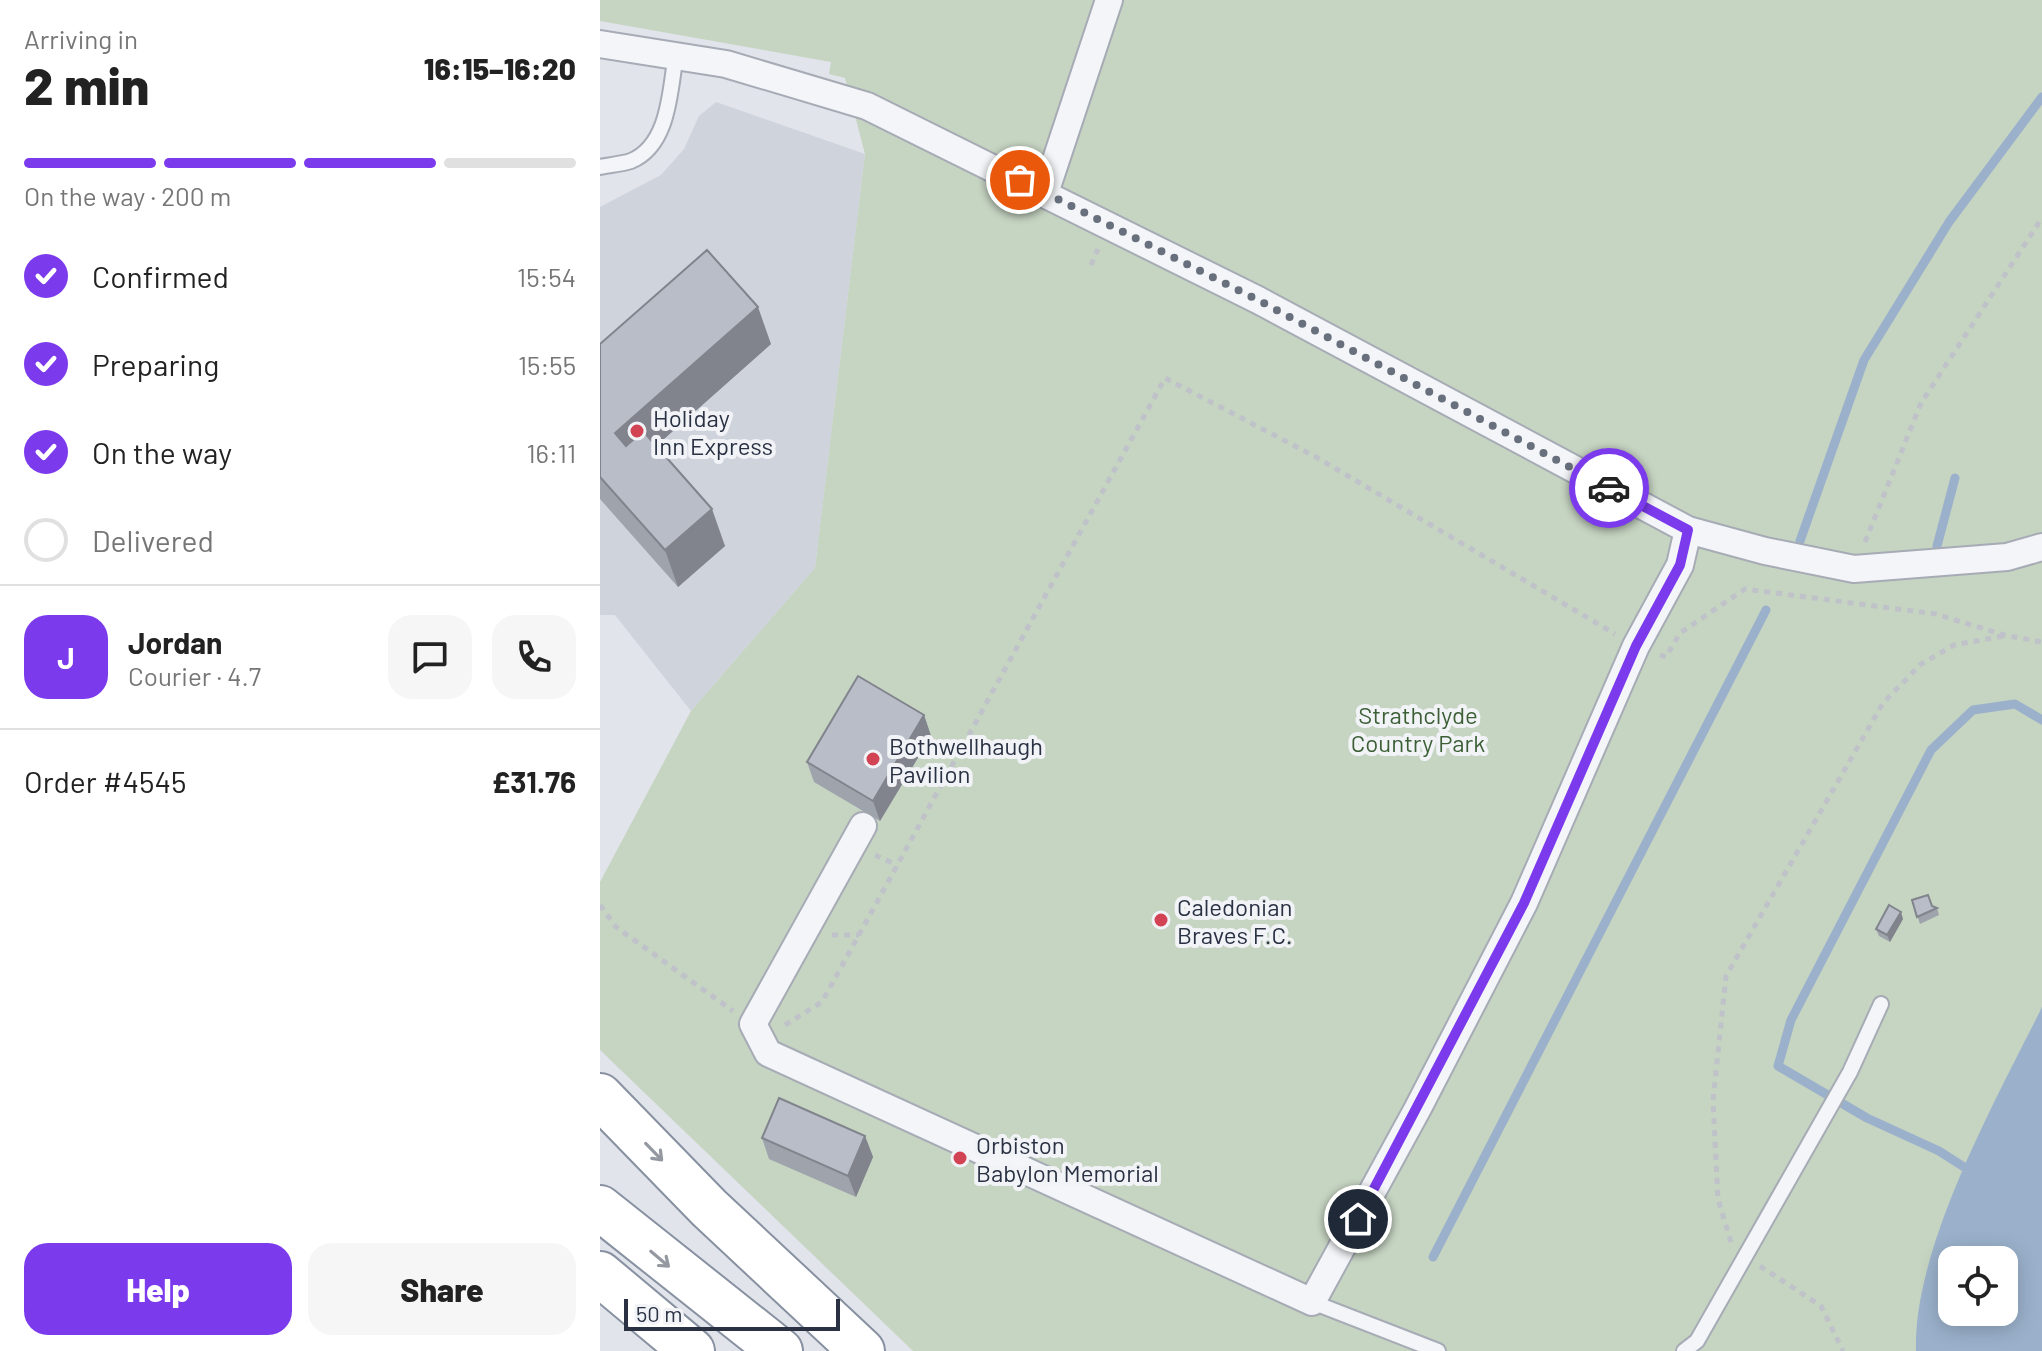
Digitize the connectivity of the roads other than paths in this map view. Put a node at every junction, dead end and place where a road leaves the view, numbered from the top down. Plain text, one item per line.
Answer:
1 (1109, 0) edge
2 (600, 44) edge
3 (676, 54) junction
4 (600, 167) edge
5 (1045, 193) junction
6 (1688, 530) junction
7 (2042, 547) edge
8 (863, 826) dead end
9 (1881, 1004) dead end
10 (600, 1096) edge
11 (600, 1208) edge
12 (600, 1274) edge
13 (1312, 1302) junction
14 (692, 1351) edge
15 (780, 1351) edge
16 (862, 1351) edge
17 (1438, 1351) edge
18 (1684, 1351) edge

1 - 5 street
2 - 3 street
3 - 4 lane
3 - 5 street
5 - 6 street
6 - 7 street
6 - 13 street
8 - 13 street
9 - 18 lane
10 -> 16 highway
11 -> 15 highway
12 - 14 highway
13 - 17 lane

